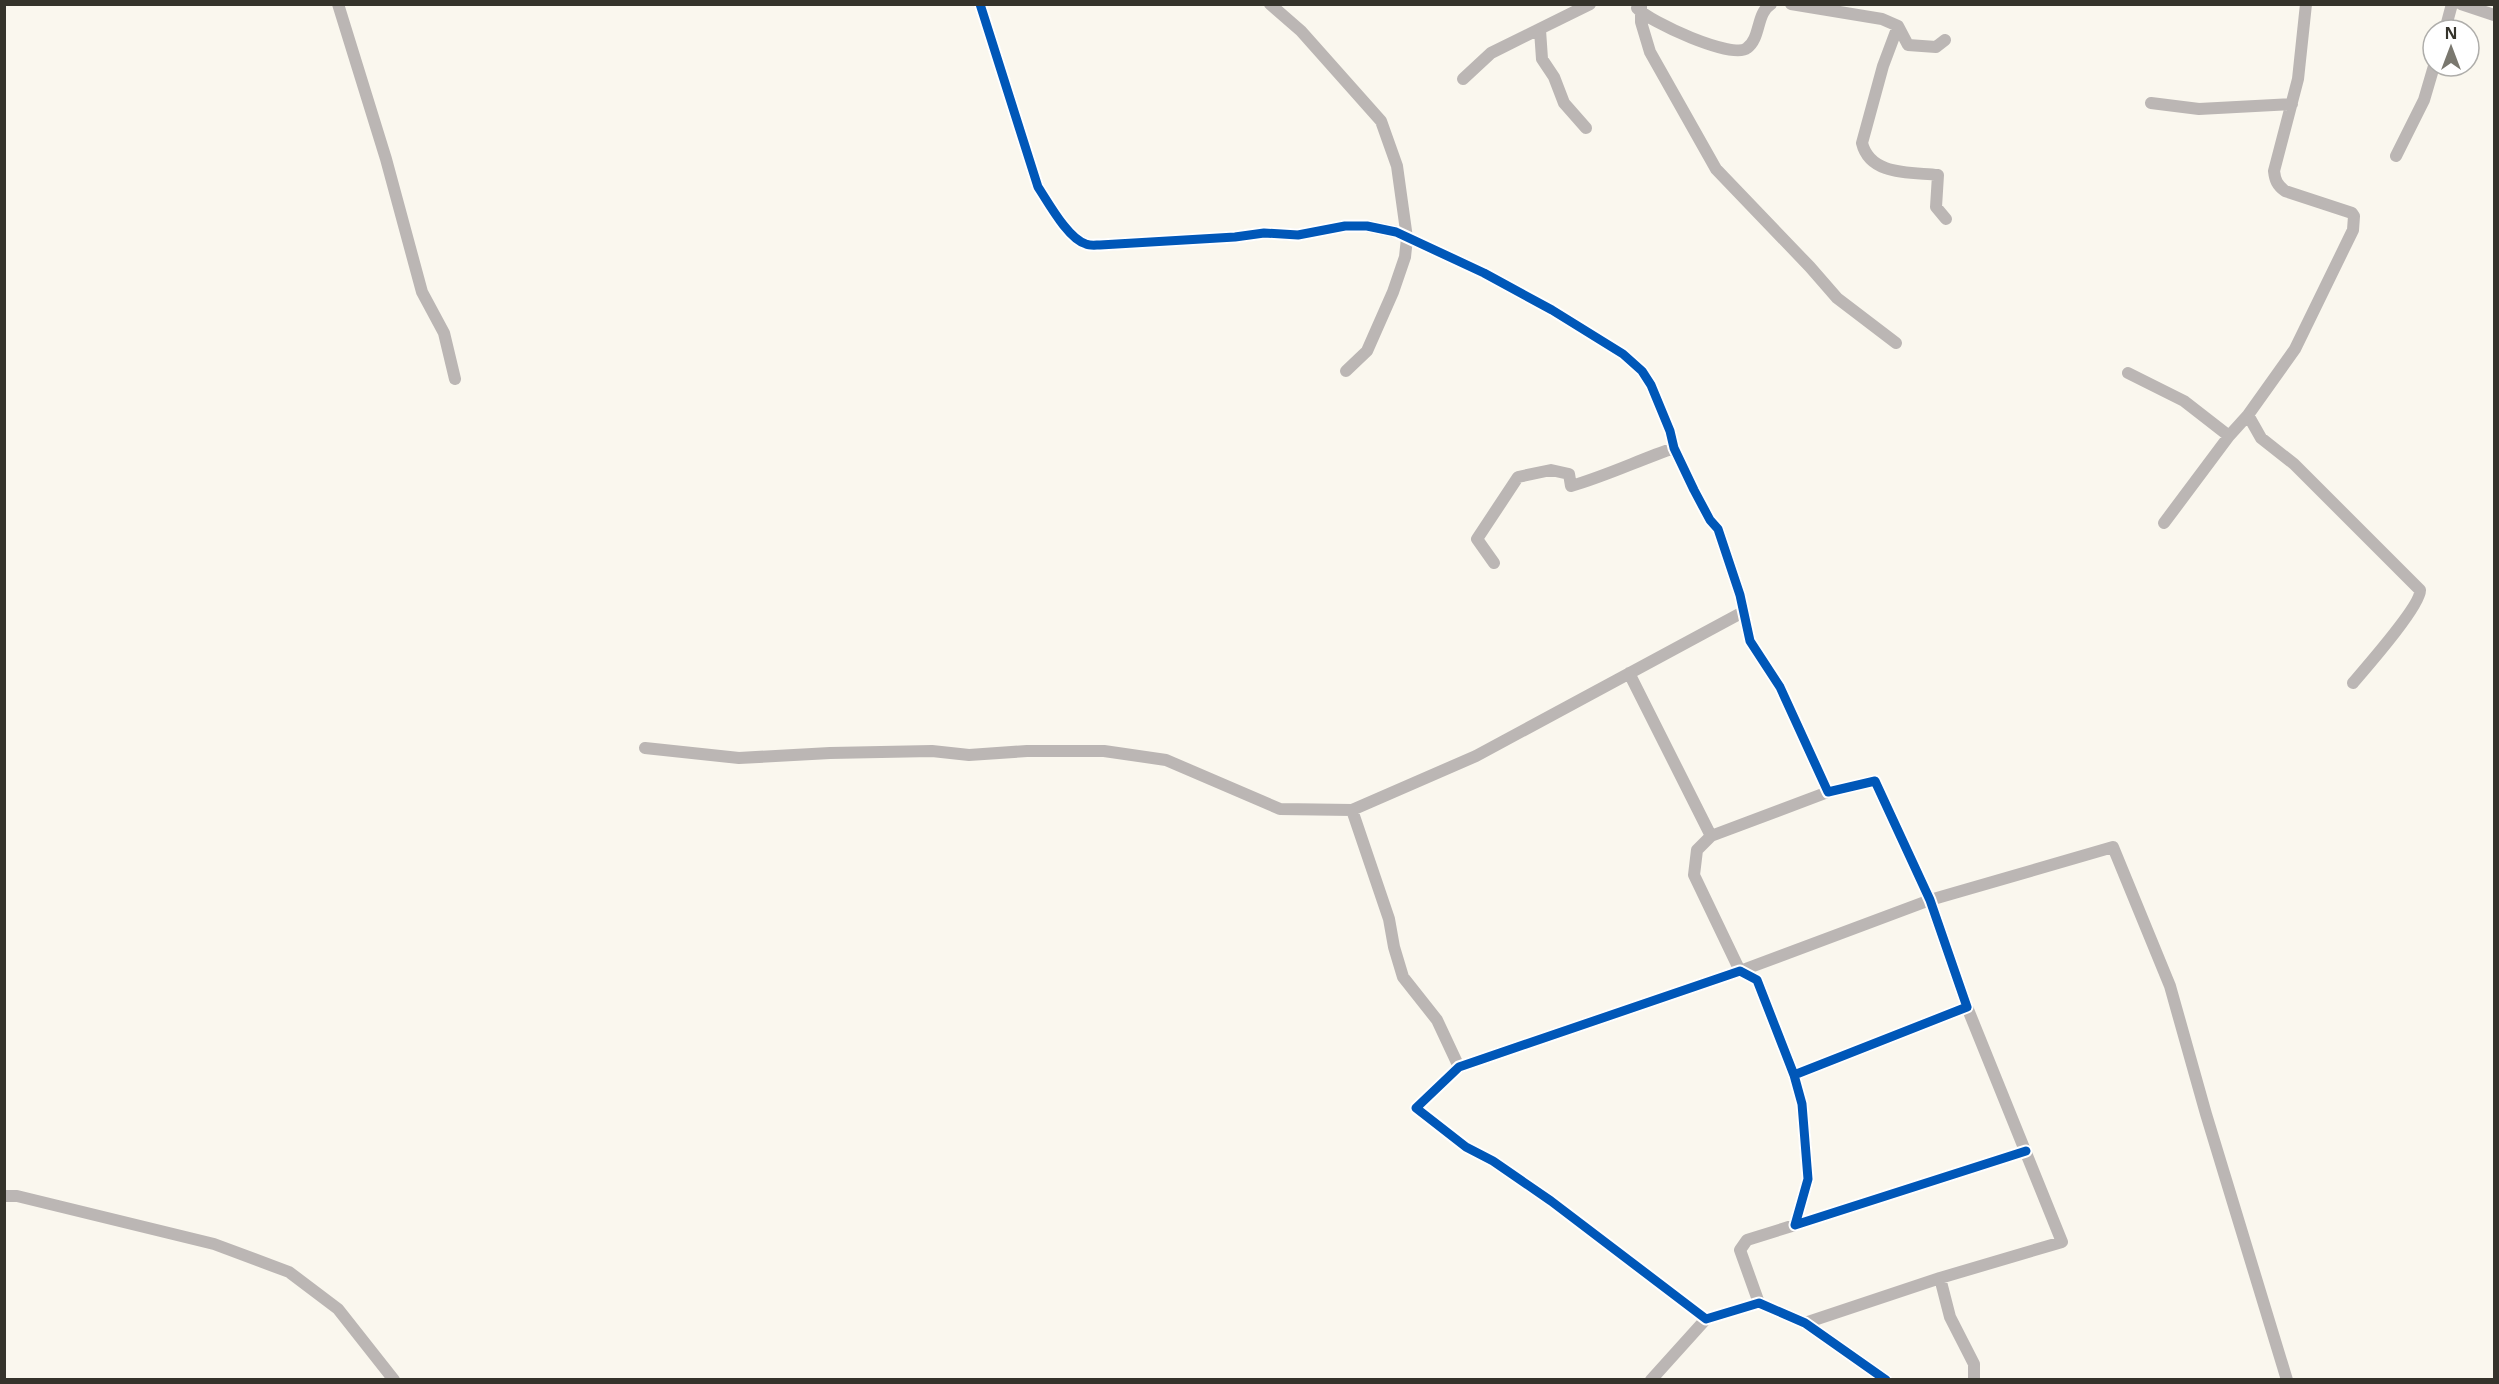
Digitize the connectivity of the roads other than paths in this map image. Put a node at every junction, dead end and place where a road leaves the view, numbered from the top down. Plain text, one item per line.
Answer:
1 (338, 4) edge
2 (980, 4) edge
3 (1270, 4) edge
4 (1590, 4) edge
5 (1771, 4) edge
6 (1791, 4) edge
7 (2306, 4) edge
8 (2461, 4) edge
9 (1639, 7) edge
10 (2494, 15) edge
11 (1898, 26) junction
12 (1540, 30) junction
13 (1945, 40) dead end
14 (2430, 78) edge
15 (1464, 79) dead end
16 (2151, 104) dead end
17 (2292, 104) junction
18 (1586, 128) dead end
19 (2396, 156) dead end
20 (1946, 219) dead end
21 (1407, 237) junction
22 (1896, 343) dead end
23 (1346, 371) dead end
24 (2128, 373) dead end
25 (455, 379) dead end
26 (2248, 415) junction
27 (2229, 436) junction
28 (1674, 448) junction
29 (2164, 523) dead end
30 (1494, 563) dead end
31 (1743, 612) junction
32 (1629, 673) junction
33 (2354, 683) dead end
34 (645, 748) dead end
35 (1828, 792) junction
36 (1352, 810) junction
37 (1711, 836) junction
38 (1930, 900) junction
39 (1740, 971) junction
40 (1967, 1007) junction
41 (1459, 1067) junction
42 (1794, 1074) junction
43 (2026, 1151) junction
44 (4, 1196) edge
45 (1795, 1225) junction
46 (1940, 1278) junction
47 (1759, 1303) junction
48 (1706, 1319) junction
49 (1805, 1323) junction
50 (394, 1380) edge
51 (1651, 1380) edge
52 (1886, 1380) edge
53 (1974, 1380) edge
54 (2287, 1380) edge

1 - 25 street
2 - 21 street
3 - 21 street
4 - 12 street
5 - 9 street
6 - 11 street
7 - 17 street
8 - 10 street
9 - 22 street
11 - 13 street
11 - 20 street
12 - 15 street
12 - 18 street
14 - 19 street
16 - 17 street
17 - 26 street
21 - 23 street
21 - 28 street
24 - 27 street
26 - 27 street
26 - 33 street
27 - 29 street
28 - 30 street
28 - 31 street
31 - 32 street
31 - 35 street
32 - 36 street
32 - 37 street
34 - 36 street
35 - 37 street
35 - 38 street
36 - 41 street
37 - 39 street
38 - 39 street
38 - 40 street
38 - 54 street
39 - 41 street
39 - 42 street
40 - 42 street
40 - 43 street
41 - 48 street
42 - 45 street
43 - 45 street
43 - 46 street
44 - 50 street
45 - 47 street
46 - 49 street
46 - 53 street
47 - 48 street
47 - 49 street
48 - 51 street
49 - 52 street

